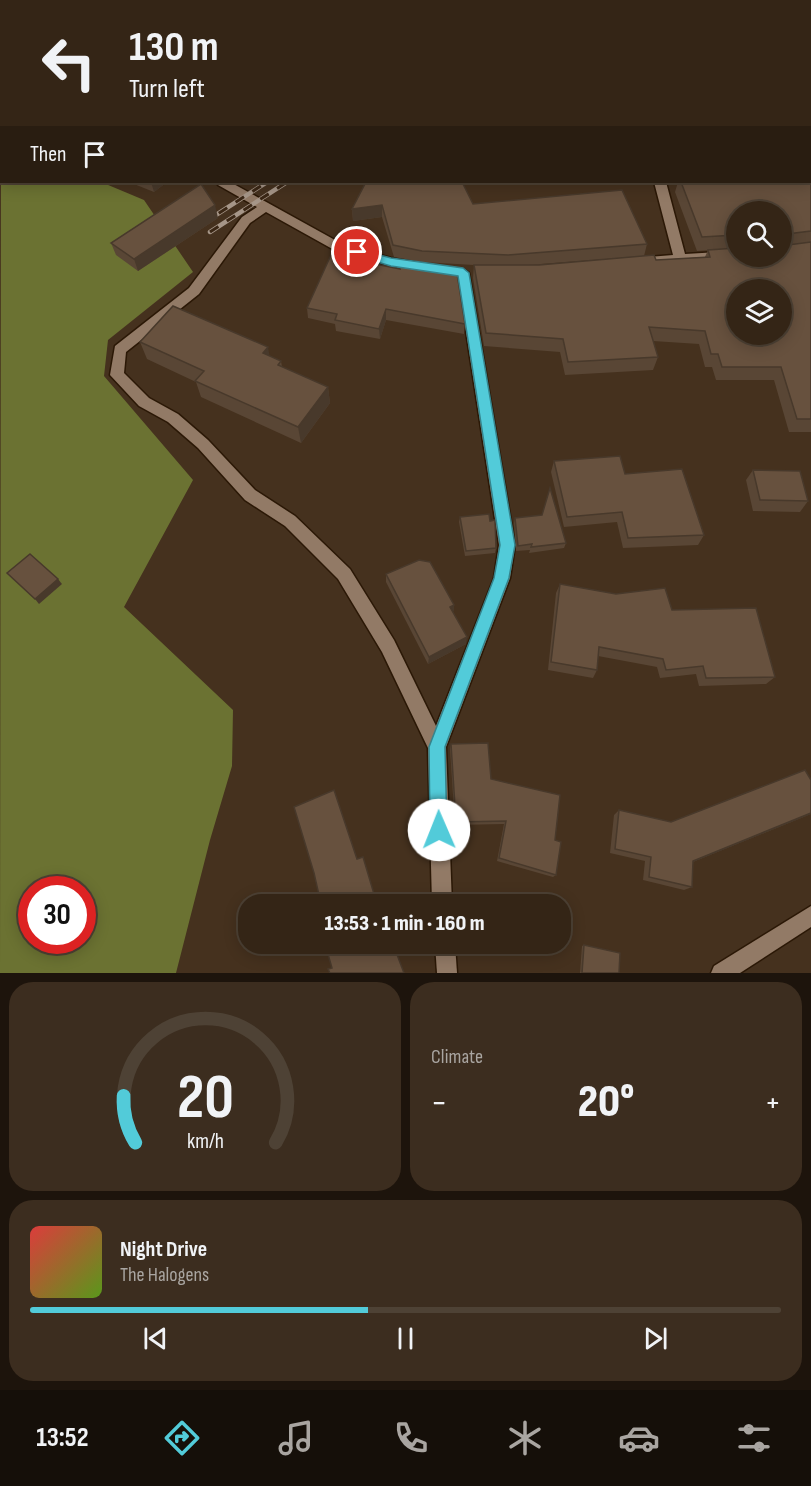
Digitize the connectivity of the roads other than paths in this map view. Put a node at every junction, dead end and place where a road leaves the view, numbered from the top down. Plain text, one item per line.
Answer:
1 (224, 183) edge
2 (660, 183) edge
3 (266, 206) junction
4 (726, 255) edge
5 (680, 257) junction
6 (622, 263) edge
7 (432, 268) edge
8 (464, 272) dead end
9 (437, 747) junction
10 (442, 894) edge
11 (811, 916) edge
12 (446, 954) edge
13 (447, 973) edge
14 (721, 973) edge

1 - 3 street
2 - 5 street
3 - 7 street
3 - 9 street
4 - 5 street
5 - 6 street
8 - 9 street
9 - 10 street
11 - 14 street
12 - 13 street

